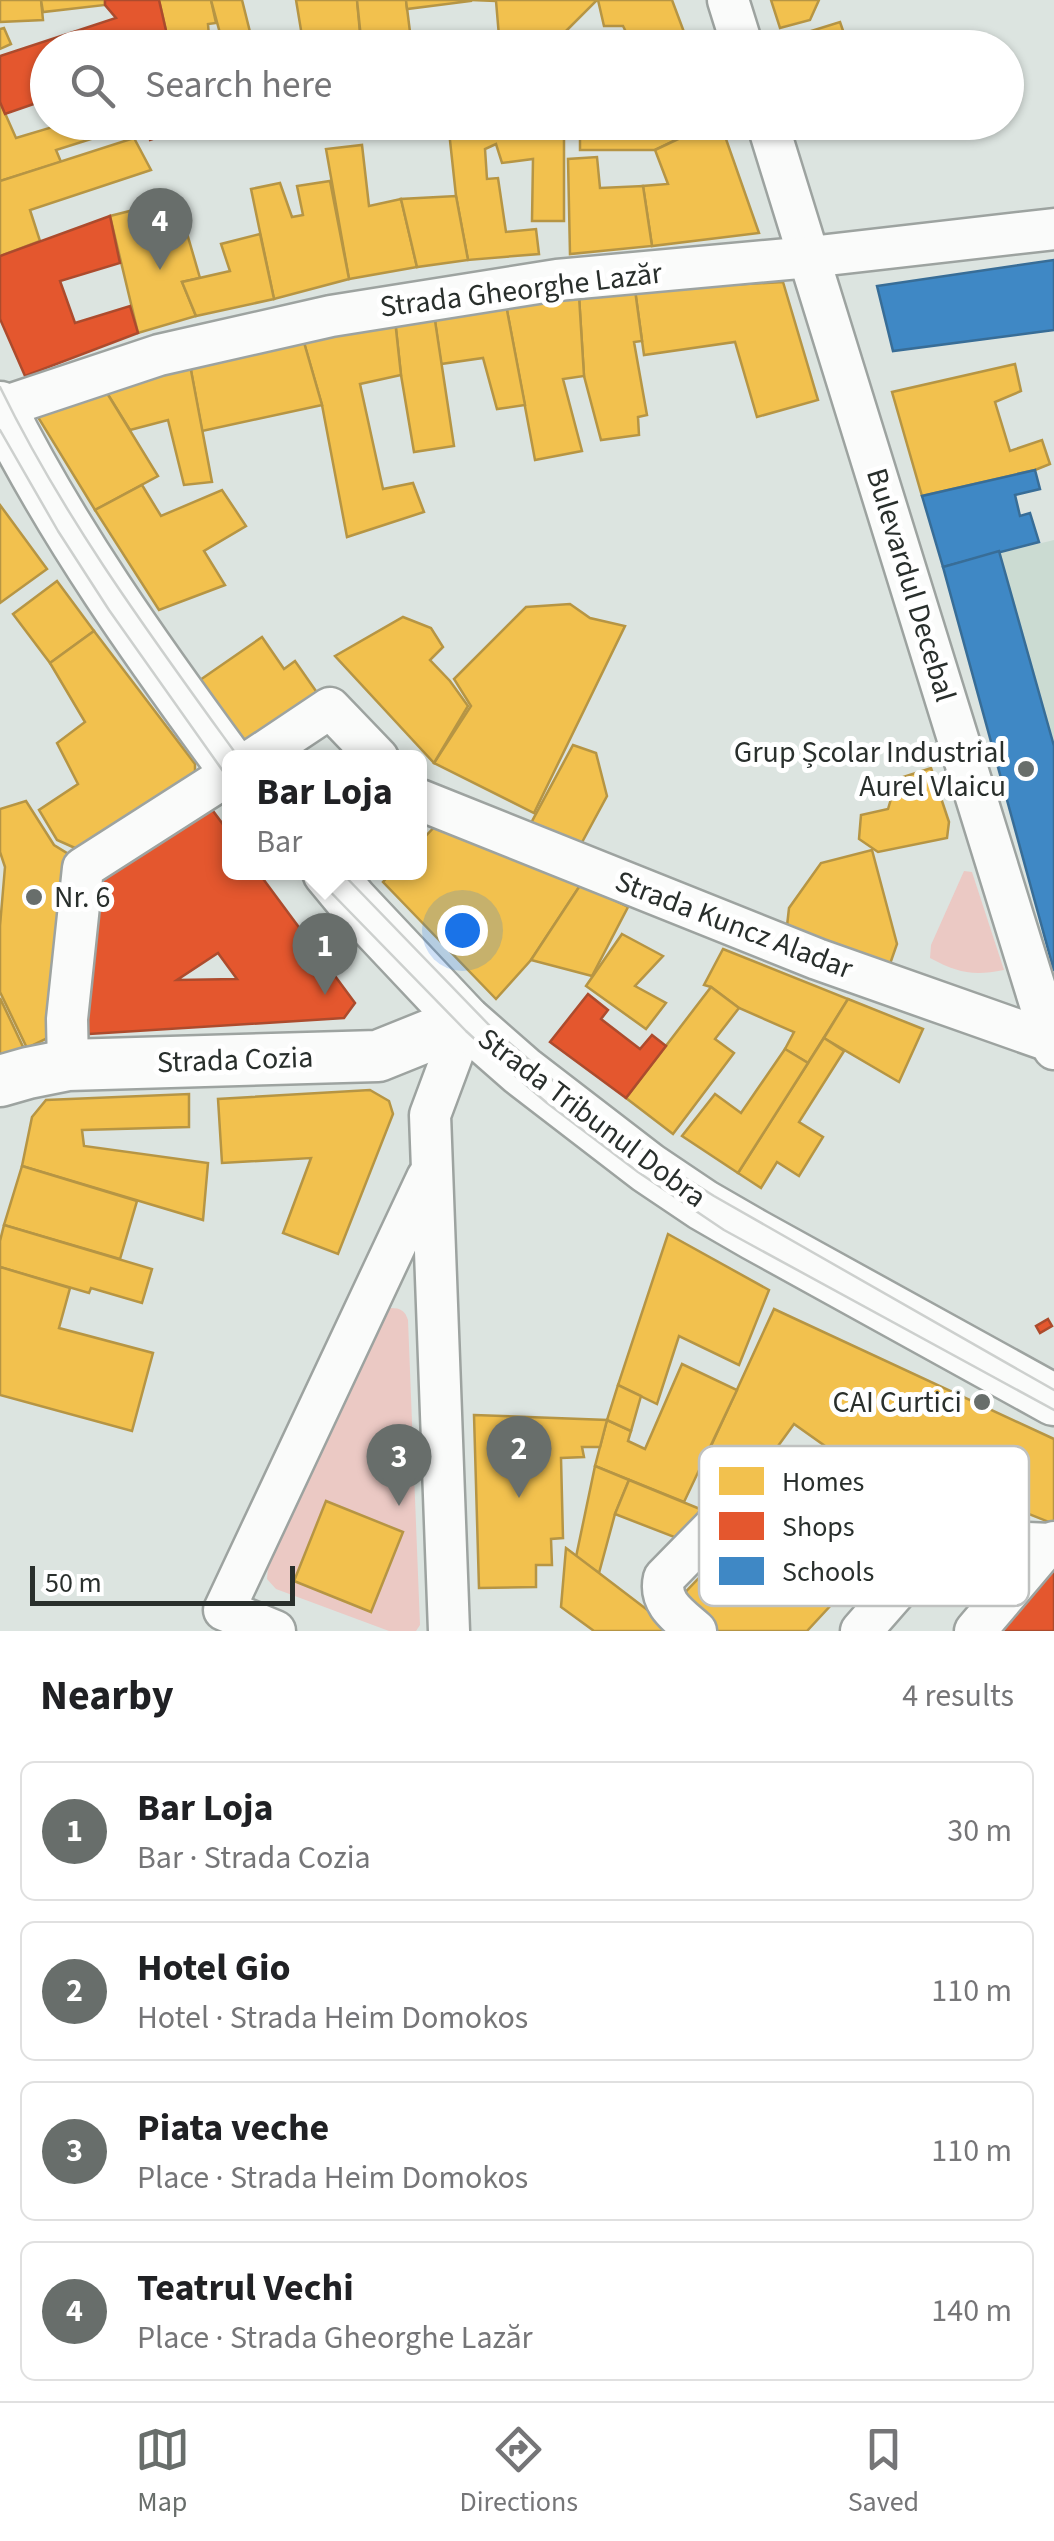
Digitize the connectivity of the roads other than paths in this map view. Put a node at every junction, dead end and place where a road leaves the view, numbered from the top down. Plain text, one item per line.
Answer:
1 (728, 0) edge
2 (738, 30) edge
3 (773, 140) edge
4 (1054, 229) edge
5 (810, 257) junction
6 (0, 407) edge
7 (267, 750) edge
8 (370, 750) edge
9 (222, 752) edge
10 (222, 779) edge
11 (427, 803) edge
12 (338, 880) edge
13 (465, 1021) junction
14 (1053, 1046) edge
15 (68, 1065) junction
16 (0, 1081) edge
17 (431, 1169) junction
18 (1054, 1400) edge
19 (699, 1542) edge
20 (1053, 1543) edge
21 (1029, 1567) edge
22 (882, 1606) edge
23 (995, 1606) edge
24 (219, 1620) edge
25 (275, 1631) edge
26 (450, 1631) edge
27 (696, 1631) edge
28 (860, 1631) edge
29 (974, 1631) edge

1 - 2 street
3 - 5 street, Bulevardul Decebal
4 - 5 street, Strada Gheorghe Lazăr
5 - 6 street, Strada Gheorghe Lazăr
5 - 14 street, Bulevardul Decebal
6 - 9 main road
7 - 8 street
10 - 15 street
11 - 14 street, Strada Kuncz Aladar
12 - 13 main road, Strada Tribunul Dobra
13 - 15 main road, Strada Cozia
13 - 17 street
13 - 18 main road, Strada Tribunul Dobra
15 - 16 main road, Strada Cozia
17 - 24 street
17 - 26 street
19 - 27 street
20 - 21 street
22 - 28 street
23 - 29 street
24 - 25 street

